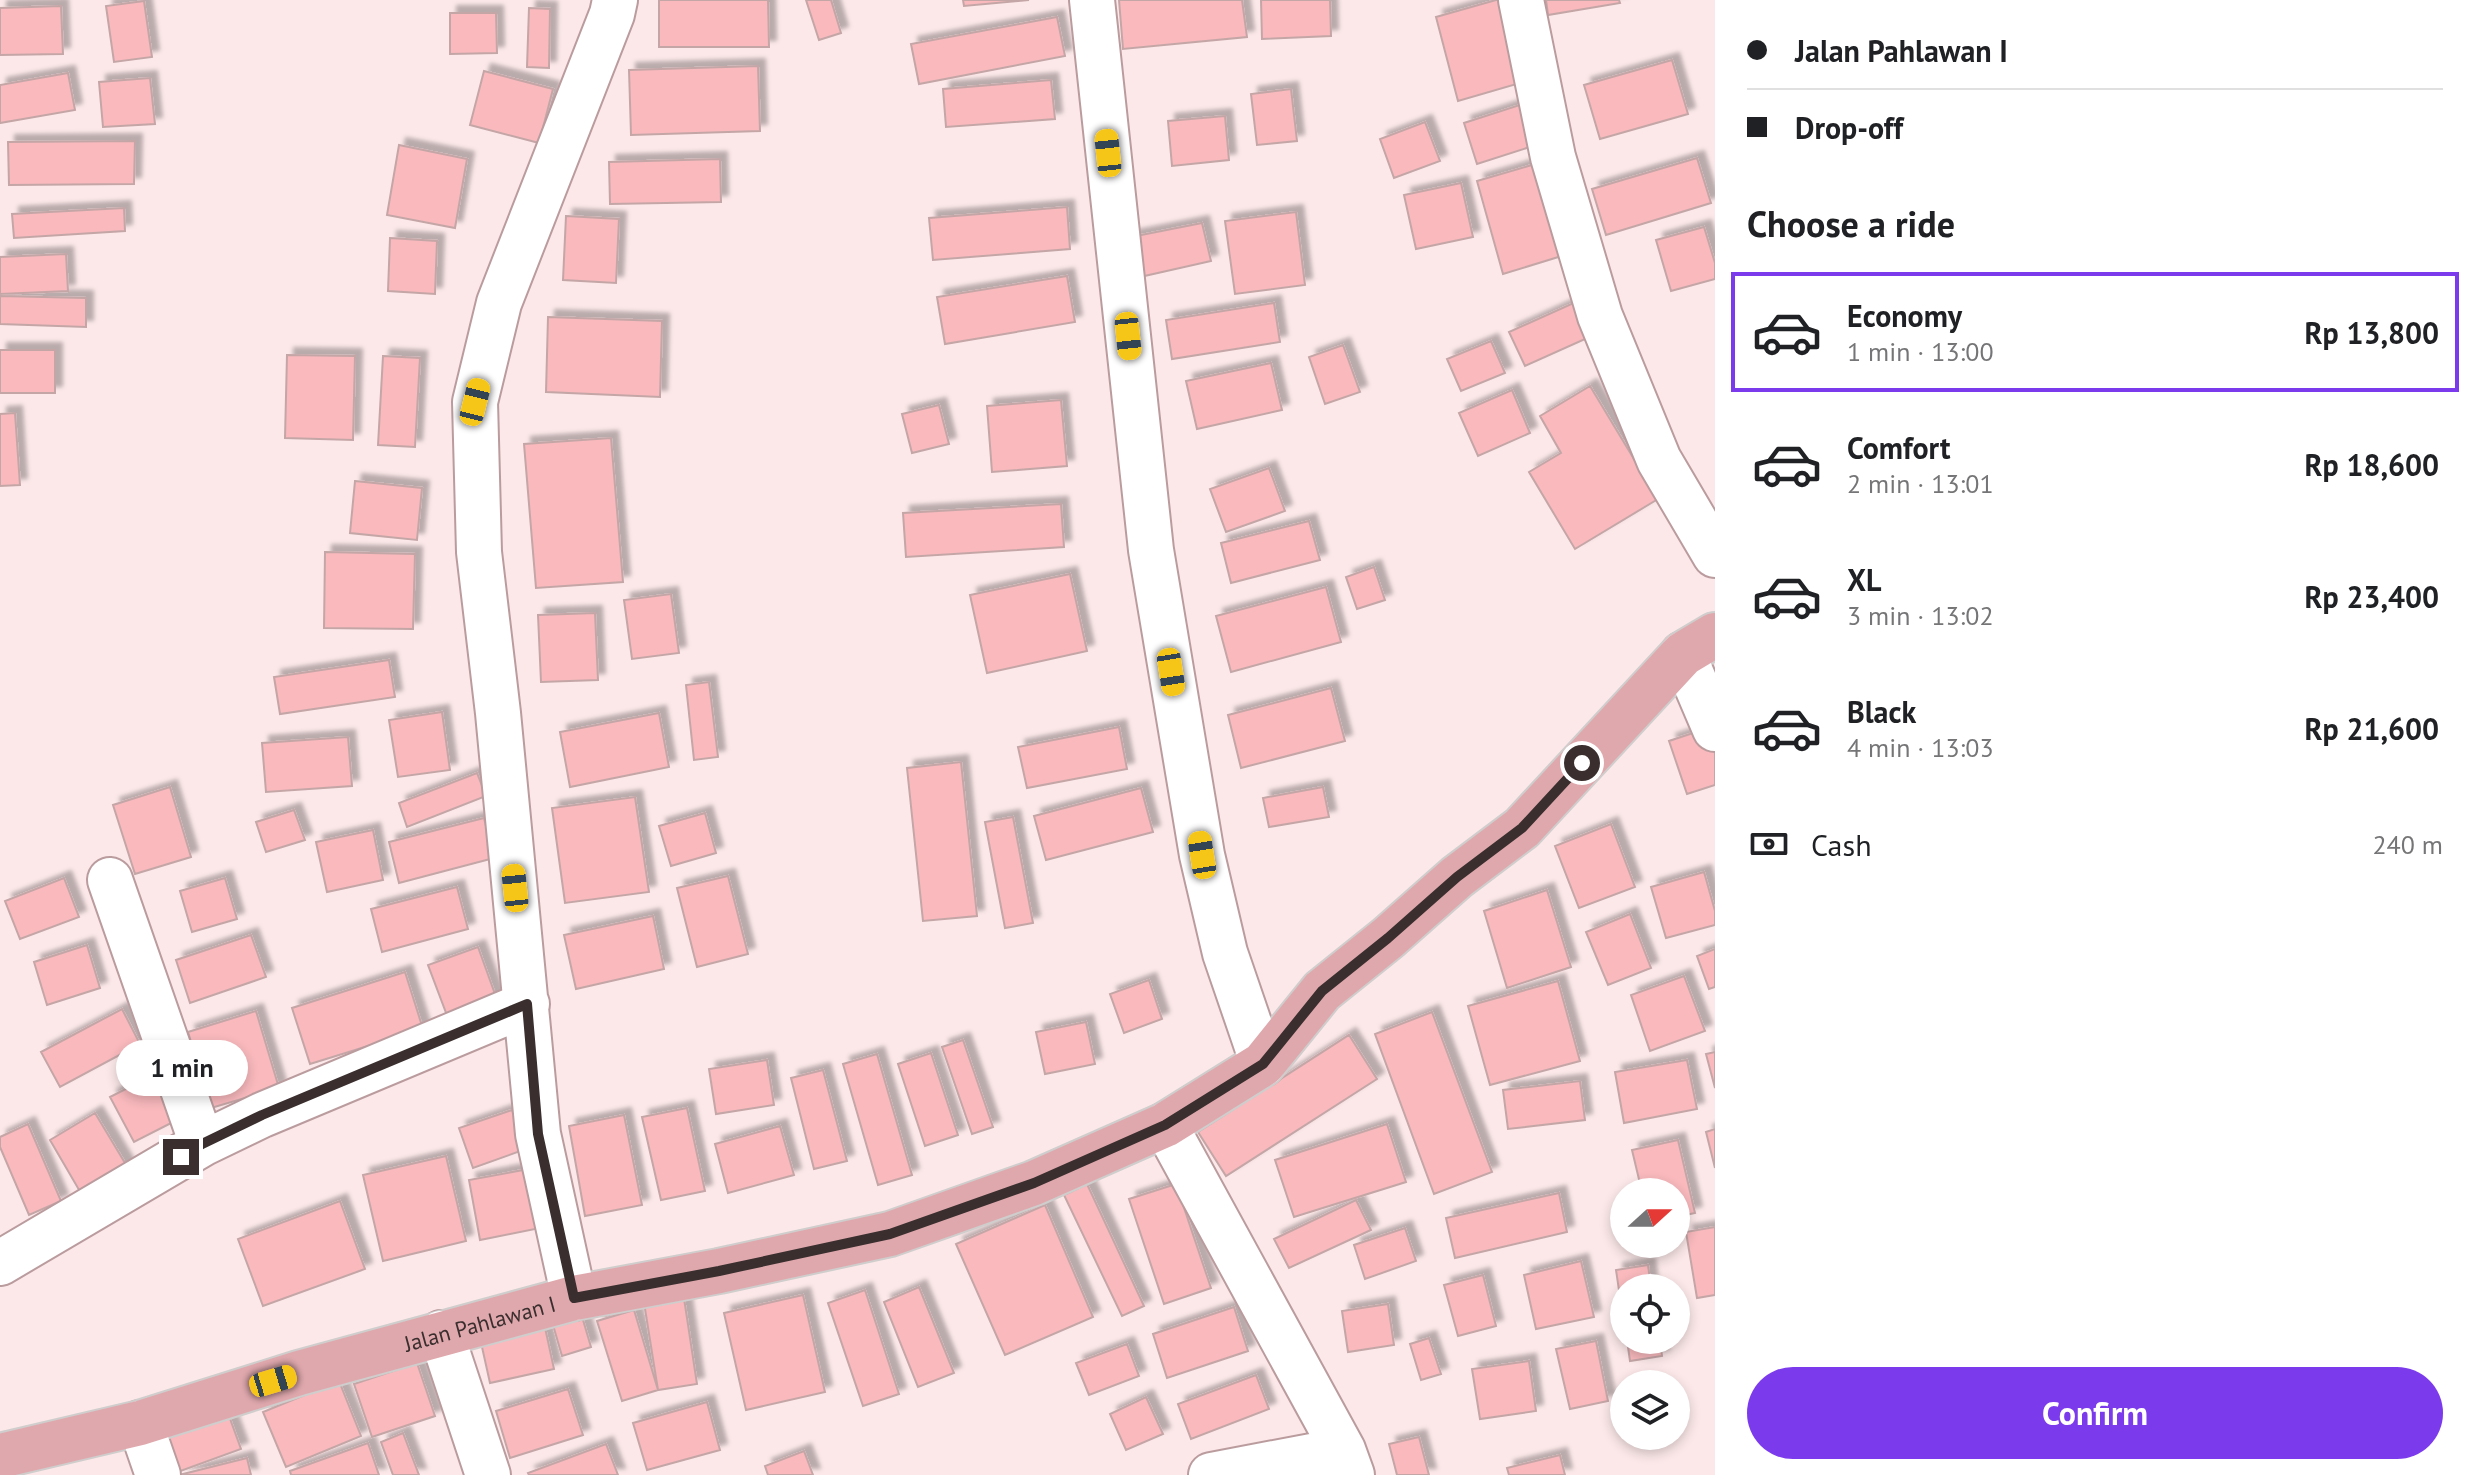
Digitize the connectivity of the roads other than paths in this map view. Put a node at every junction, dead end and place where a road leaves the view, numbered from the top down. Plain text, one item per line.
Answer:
1 (615, 0) edge
2 (1092, 0) edge
3 (1521, 0) edge
4 (1715, 555) edge
5 (1699, 644) edge
6 (1715, 729) edge
7 (110, 880) dead end
8 (527, 1012) junction
9 (1263, 1064) junction
10 (1165, 1125) junction
11 (202, 1144) junction
12 (0, 1263) edge
13 (574, 1298) junction
14 (441, 1333) junction
15 (140, 1423) junction
16 (0, 1456) edge
17 (1348, 1462) edge
18 (158, 1475) edge
19 (488, 1475) edge
20 (1211, 1475) edge

1 - 8 street
2 - 9 street
3 - 4 street
5 - 6 street
5 - 9 main road, Jalan Pahlawan I
7 - 11 street
8 - 11 street
8 - 13 street
9 - 10 main road, Jalan Pahlawan I
10 - 13 main road, Jalan Pahlawan I
10 - 17 street
11 - 12 street
13 - 14 main road, Jalan Pahlawan I
14 - 15 main road, Jalan Pahlawan I
14 - 19 street
15 - 16 main road, Jalan Pahlawan I
15 - 18 street
17 - 20 street

